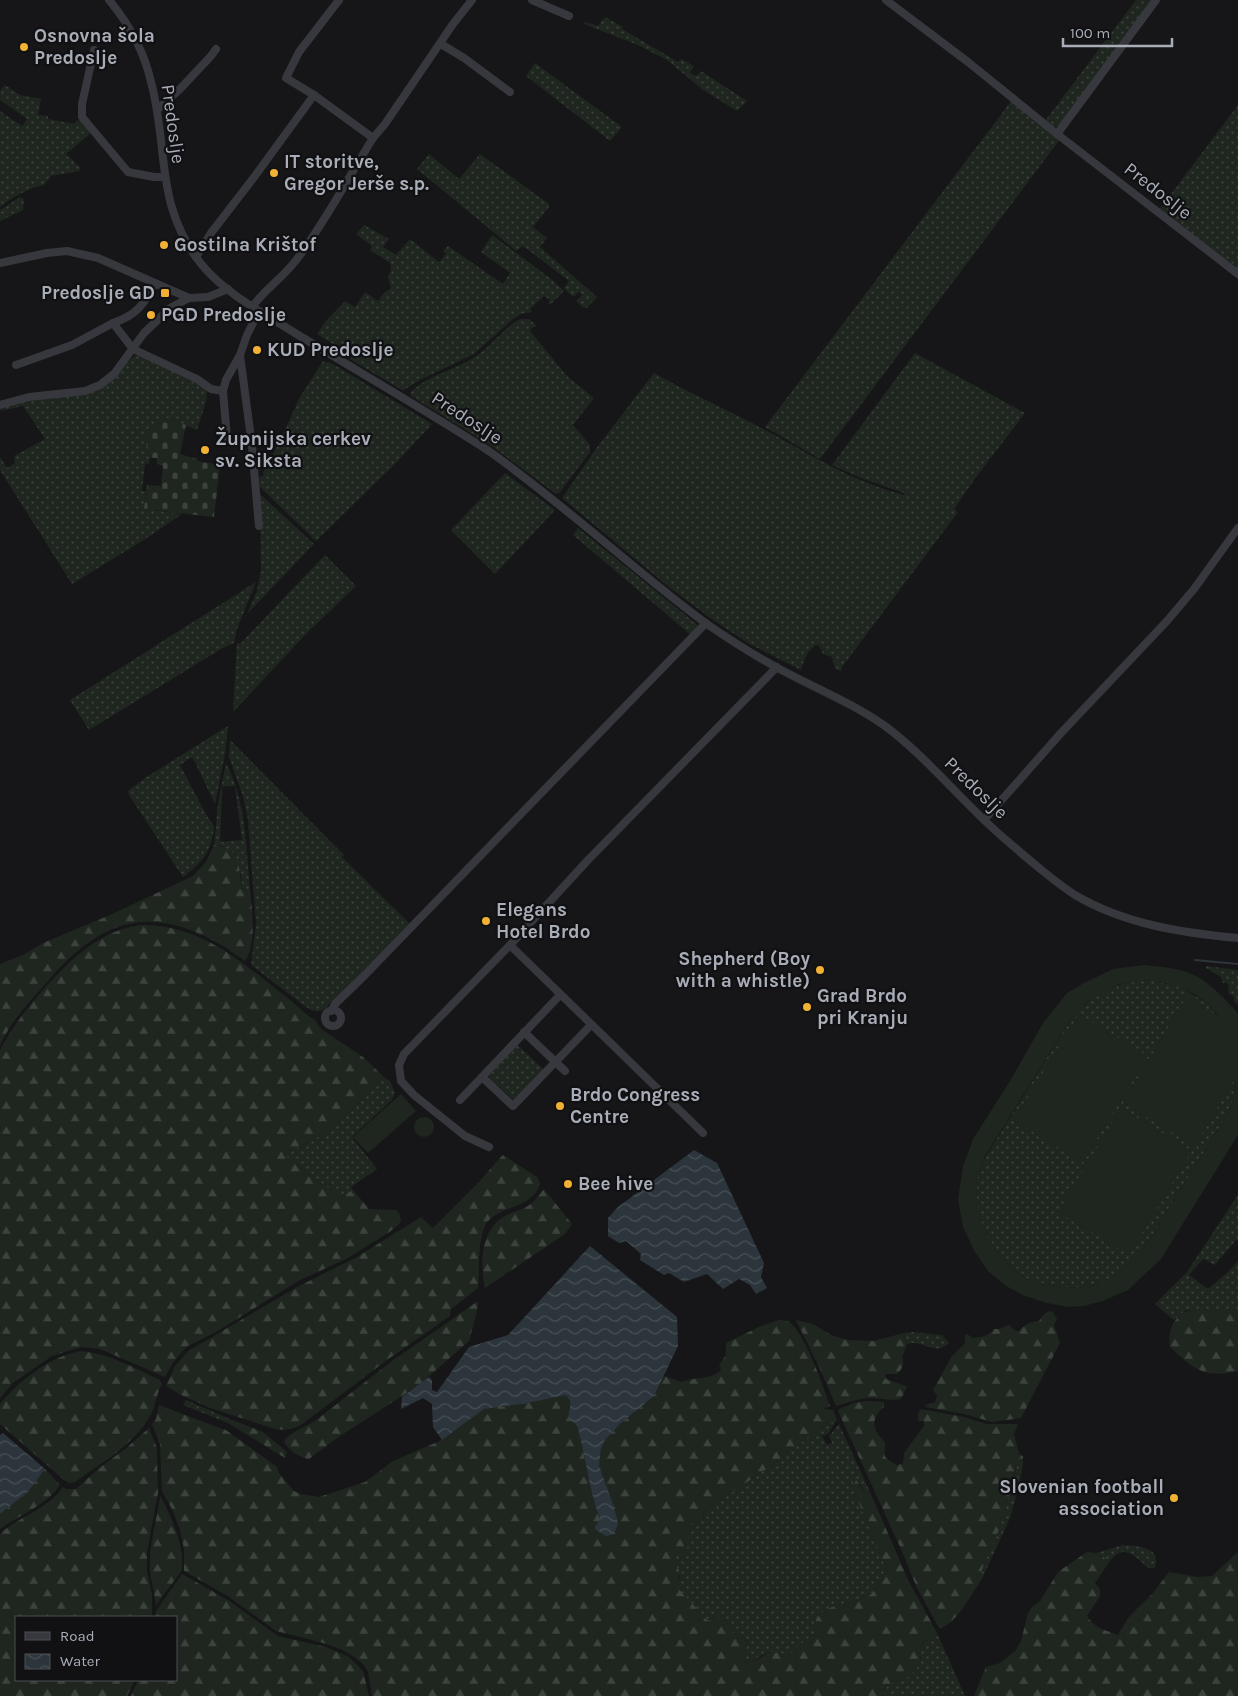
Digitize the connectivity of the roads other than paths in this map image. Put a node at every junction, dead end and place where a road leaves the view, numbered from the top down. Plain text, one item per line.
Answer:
1 (109, 0) edge
2 (339, 0) edge
3 (472, 0) edge
4 (532, 0) edge
5 (886, 0) edge
6 (1156, 0) edge
7 (569, 16) dead end
8 (441, 44) junction
9 (216, 49) dead end
10 (94, 50) dead end
11 (510, 92) dead end
12 (314, 95) junction
13 (157, 110) junction
14 (1057, 134) junction
15 (373, 138) junction
16 (164, 177) junction
17 (196, 257) junction
18 (0, 263) edge
19 (1238, 274) edge
20 (155, 284) junction
21 (228, 289) junction
22 (189, 298) junction
23 (256, 309) junction
24 (113, 323) junction
25 (133, 349) junction
26 (240, 355) junction
27 (16, 365) dead end
28 (223, 391) junction
29 (0, 404) edge
30 (227, 438) dead end
31 (259, 526) dead end
32 (1238, 528) edge
33 (706, 623) junction
34 (777, 667) junction
35 (984, 820) junction
36 (1238, 938) edge
37 (510, 945) junction
38 (345, 995) junction
39 (560, 995) junction
40 (330, 1010) junction
41 (339, 1013) junction
42 (591, 1025) junction
43 (524, 1032) junction
44 (555, 1062) junction
45 (565, 1072) dead end
46 (482, 1077) junction
47 (460, 1100) dead end
48 (703, 1133) dead end
49 (489, 1147) dead end

1 - 13 street, Predoslje
2 - 12 street
3 - 8 street
4 - 7 street
5 - 14 street, Predoslje
6 - 14 street
8 - 11 street
8 - 15 street
9 - 13 street
10 - 16 street
12 - 15 street
12 - 17 street
13 - 16 street, Predoslje
14 - 19 street, Predoslje
15 - 23 street
16 - 17 street, Predoslje
17 - 21 street, Predoslje
18 - 20 street
20 - 22 street
20 - 24 street
21 - 22 street
21 - 23 street, Predoslje
22 - 25 street
23 - 26 street
23 - 33 street, Predoslje
24 - 25 street
24 - 27 street
25 - 28 street
25 - 29 street
26 - 28 street
26 - 31 street
28 - 30 street
32 - 35 street
33 - 34 street, Predoslje
33 - 38 street
34 - 35 street, Predoslje
34 - 37 street
35 - 36 street, Predoslje
37 - 39 street
37 - 49 street
38 - 40 street
38 - 41 street
39 - 42 street
39 - 43 street
40 - 41 street
40 - 41 street
42 - 44 street
42 - 48 street
43 - 44 street
43 - 46 street
44 - 45 street
44 - 46 street
46 - 47 street

